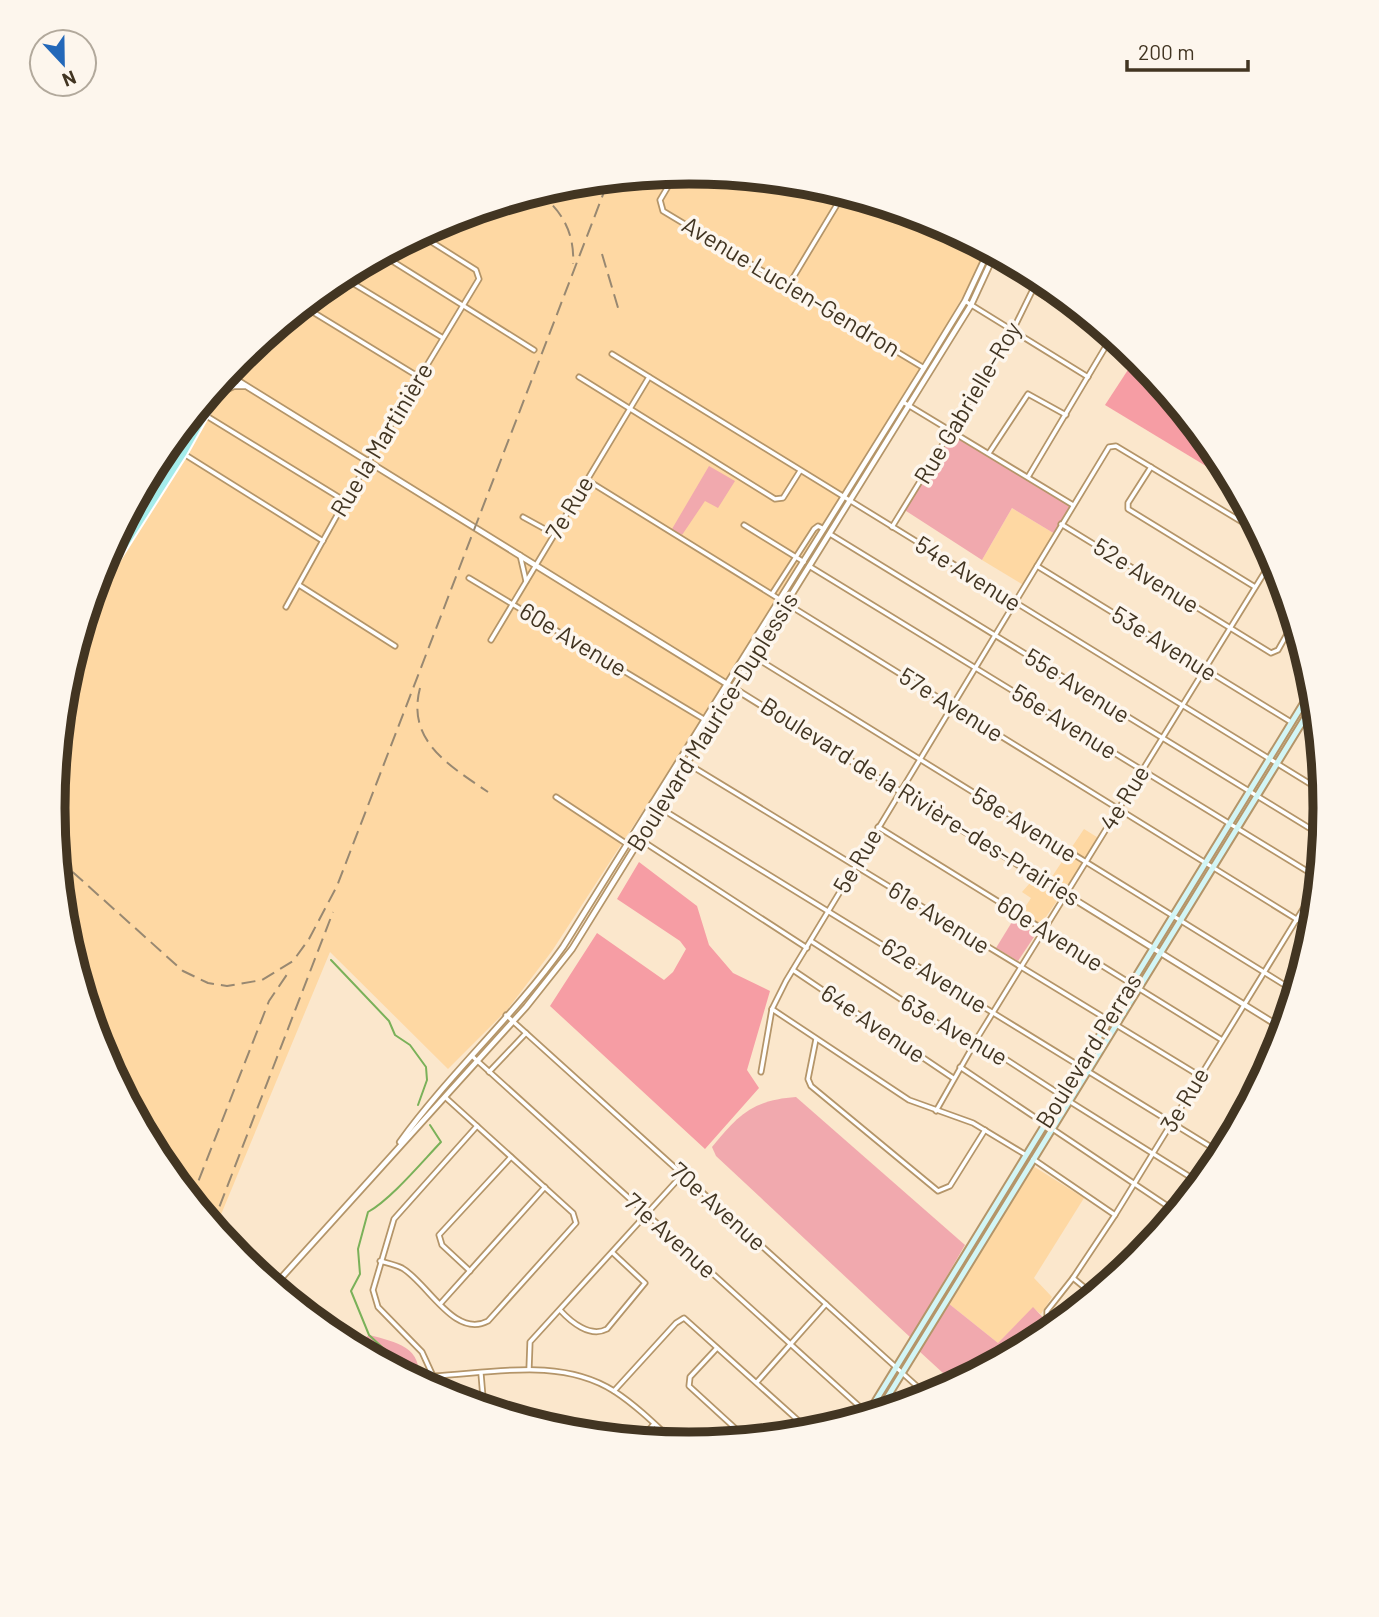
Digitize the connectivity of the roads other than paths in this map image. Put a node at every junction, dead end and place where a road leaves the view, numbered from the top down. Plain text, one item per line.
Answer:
1 (670, 184) edge
2 (838, 202) edge
3 (429, 241) edge
4 (985, 258) edge
5 (390, 260) edge
6 (992, 261) edge
7 (352, 283) edge
8 (788, 286) junction
9 (1034, 289) joint
10 (1051, 300) edge
11 (965, 302) junction
12 (971, 305) junction
13 (462, 306) junction
14 (311, 311) edge
15 (1013, 330) junction
16 (443, 338) junction
17 (1107, 345) edge
18 (534, 350) dead end
19 (612, 354) dead end
20 (924, 368) junction
21 (419, 377) junction
22 (579, 377) dead end
23 (649, 377) junction
24 (1089, 377) junction
25 (236, 379) edge
26 (250, 387) junction
27 (228, 389) edge
28 (903, 401) junction
29 (909, 405) junction
30 (629, 409) junction
31 (205, 415) joint
32 (1066, 415) junction
33 (952, 431) junction
34 (178, 450) edge
35 (989, 453) junction
36 (183, 454) junction
37 (369, 461) junction
38 (1151, 467) junction
39 (800, 471) junction
40 (1028, 477) junction
41 (587, 480) junction
42 (844, 498) junction
43 (345, 501) junction
44 (850, 501) junction
45 (1073, 505) junction
46 (523, 517) dead end
47 (1061, 524) junction
48 (1246, 524) edge
49 (744, 525) dead end
50 (892, 527) junction
51 (824, 529) junction
52 (554, 534) junction
53 (830, 534) junction
54 (323, 541) junction
55 (519, 554) junction
56 (118, 556) edge
57 (796, 557) junction
58 (536, 564) junction
59 (806, 564) junction
60 (1037, 566) junction
61 (1267, 568) edge
62 (469, 578) dead end
63 (526, 582) junction
64 (299, 585) junction
65 (1255, 587) junction
66 (772, 595) junction
67 (783, 601) junction
68 (513, 603) junction
69 (1014, 603) junction
70 (286, 607) dead end
71 (1231, 628) junction
72 (1288, 631) edge
73 (995, 635) junction
74 (491, 639) dead end
75 (395, 646) dead end
76 (753, 656) junction
77 (976, 668) junction
78 (1205, 669) junction
79 (728, 684) junction
80 (734, 687) junction
81 (1304, 701) edge
82 (952, 706) junction
83 (1182, 706) junction
84 (1307, 715) edge
85 (705, 719) junction
86 (1291, 722) junction
87 (712, 724) junction
88 (1162, 738) junction
89 (680, 759) junction
90 (1269, 759) junction
91 (919, 760) junction
92 (1277, 763) junction
93 (687, 764) junction
94 (1142, 770) junction
95 (1313, 786) edge
96 (901, 790) junction
97 (1249, 792) junction
98 (1257, 796) junction
99 (556, 797) dead end
100 (652, 803) junction
101 (659, 808) junction
102 (1118, 809) junction
103 (1229, 824) junction
104 (878, 827) junction
105 (1237, 829) junction
106 (1313, 831) edge
107 (638, 843) junction
108 (627, 844) junction
109 (1205, 862) junction
110 (1085, 863) junction
111 (855, 866) junction
112 (1213, 867) junction
113 (1310, 876) edge
114 (1066, 892) junction
115 (1307, 902) edge
116 (828, 911) junction
117 (1172, 916) junction
118 (1297, 919) junction
119 (1179, 921) junction
120 (1303, 923) edge
121 (1044, 930) junction
122 (811, 941) junction
123 (1153, 946) junction
124 (807, 948) junction
125 (1161, 951) junction
126 (555, 957) junction
127 (562, 962) junction
128 (1019, 967) junction
129 (793, 970) junction
130 (1264, 973) junction
131 (1130, 984) junction
132 (1288, 987) edge
133 (1138, 988) junction
134 (1245, 1004) junction
135 (772, 1009) junction
136 (993, 1012) junction
137 (506, 1015) junction
138 (513, 1021) junction
139 (1107, 1021) junction
140 (1276, 1024) edge
141 (1115, 1025) junction
142 (526, 1033) junction
143 (816, 1039) junction
144 (976, 1040) junction
145 (1222, 1040) junction
146 (973, 1046) junction
147 (471, 1055) junction
148 (477, 1061) junction
149 (1080, 1066) junction
150 (960, 1067) junction
151 (1087, 1070) junction
152 (489, 1072) junction
153 (761, 1072) dead end
154 (1199, 1076) junction
155 (953, 1079) junction
156 (438, 1091) junction
157 (1061, 1095) junction
158 (445, 1097) junction
159 (1069, 1100) junction
160 (936, 1111) junction
161 (1172, 1122) junction
162 (1044, 1124) junction
163 (477, 1126) junction
164 (1051, 1129) junction
165 (985, 1130) junction
166 (1214, 1149) edge
167 (1025, 1154) junction
168 (1153, 1154) junction
169 (511, 1157) junction
170 (1032, 1159) junction
171 (387, 1160) junction
172 (682, 1175) junction
173 (1193, 1179) edge
174 (1134, 1184) junction
175 (545, 1187) junction
176 (1170, 1207) edge
177 (646, 1214) junction
178 (1115, 1215) junction
179 (613, 1253) junction
180 (380, 1261) junction
181 (470, 1271) junction
182 (1073, 1278) junction
183 (280, 1279) edge
184 (1087, 1290) edge
185 (441, 1304) junction
186 (826, 1304) junction
187 (560, 1310) junction
188 (1050, 1318) edge
189 (790, 1344) junction
190 (717, 1348) junction
191 (894, 1366) junction
192 (529, 1370) junction
193 (901, 1371) junction
194 (481, 1374) junction
195 (433, 1376) joint
196 (757, 1382) junction
197 (920, 1389) edge
198 (614, 1391) junction
199 (483, 1398) edge
200 (884, 1402) edge
201 (873, 1405) edge
202 (860, 1409) edge
203 (802, 1423) edge
204 (654, 1424) junction
205 (738, 1431) edge
206 (647, 1432) edge
207 (663, 1432) edge

1 - 8 street, Avenue Lucien-Gendron
2 - 8 street
3 - 13 street, Rue la Martinière
4 - 11 street, Boulevard Maurice-Duplessis
5 - 13 street
6 - 12 street, Boulevard Maurice-Duplessis
7 - 16 street
8 - 20 street, Avenue Lucien-Gendron
9 - 10 street
9 - 15 street, Rue Gabrielle-Roy
11 - 12 street
11 - 20 street, Boulevard Maurice-Duplessis
12 - 15 street
12 - 29 street, Boulevard Maurice-Duplessis
13 - 16 street, Rue la Martinière
13 - 18 street
14 - 21 street
15 - 24 street
15 - 33 street, Rue Gabrielle-Roy
16 - 21 street, Rue la Martinière
17 - 24 street
19 - 23 street, 54e Avenue
20 - 28 street, Boulevard Maurice-Duplessis
21 - 37 street, Rue la Martinière
22 - 30 street
23 - 30 street, 7e Rue
23 - 39 street, 54e Avenue
24 - 32 street
25 - 26 street, Boulevard de la Rivière-des-Prairies
26 - 27 street
26 - 37 street, Boulevard de la Rivière-des-Prairies
28 - 29 street
28 - 42 street, Boulevard Maurice-Duplessis
29 - 33 street
29 - 44 street, Boulevard Maurice-Duplessis
30 - 39 street
30 - 41 street, 7e Rue
31 - 36 main road
31 - 43 street
32 - 35 street
32 - 40 street
33 - 35 street
33 - 50 street, Rue Gabrielle-Roy
34 - 36 street
35 - 40 street
36 - 54 street
36 - 56 main road
37 - 43 street, Rue la Martinière
37 - 55 street, Boulevard de la Rivière-des-Prairies
38 - 45 street, 5e Rue
38 - 48 street
38 - 65 street
39 - 42 street, 54e Avenue
40 - 45 street
41 - 52 street, 7e Rue
41 - 66 street, 57e Avenue
42 - 44 street, 54e Avenue
42 - 51 street, Boulevard Maurice-Duplessis
43 - 54 street, Rue la Martinière
44 - 50 street, 54e Avenue
44 - 53 street, Boulevard Maurice-Duplessis
45 - 47 street, 5e Rue
46 - 52 street
47 - 60 street, 5e Rue
47 - 71 street, 52e Avenue
49 - 57 street, 56e Avenue
50 - 69 street, 54e Avenue
51 - 57 street
51 - 59 street, Boulevard Maurice-Duplessis
52 - 58 street, 7e Rue
53 - 59 street, Boulevard Maurice-Duplessis
53 - 73 street, 55e Avenue
54 - 64 street, Rue la Martinière
55 - 58 street, Boulevard de la Rivière-des-Prairies
55 - 63 street
57 - 59 street, 56e Avenue
57 - 66 street
58 - 63 street, 7e Rue
58 - 79 street, Boulevard de la Rivière-des-Prairies
59 - 67 street, Boulevard Maurice-Duplessis
59 - 77 street, 56e Avenue
60 - 69 street, 5e Rue
60 - 78 street, 53e Avenue
61 - 65 street, 4e Rue
62 - 68 street, 60e Avenue
63 - 68 street, 7e Rue
64 - 70 street, Rue la Martinière
64 - 75 street
65 - 71 street, 4e Rue
66 - 67 street, 57e Avenue
67 - 76 street, Boulevard Maurice-Duplessis
67 - 79 street, Boulevard Maurice-Duplessis
67 - 82 street, 57e Avenue
68 - 74 street, 7e Rue
68 - 85 street, 60e Avenue
69 - 73 street, 5e Rue
69 - 83 street, 54e Avenue
71 - 72 street, 52e Avenue
71 - 78 street, 4e Rue
73 - 77 street, 5e Rue
73 - 88 street, 55e Avenue
76 - 80 street, Boulevard Maurice-Duplessis
76 - 91 street, 58e Avenue
77 - 82 street, 5e Rue
77 - 94 street, 56e Avenue
78 - 83 street, 4e Rue
78 - 86 street, 53e Avenue
79 - 80 street, Boulevard de la Rivière-des-Prairies
79 - 85 street, Boulevard Maurice-Duplessis
80 - 87 street, Boulevard Maurice-Duplessis
80 - 96 street, Boulevard de la Rivière-des-Prairies
81 - 86 main road, Boulevard Perras
82 - 91 street, 5e Rue
82 - 102 street, 57e Avenue
83 - 88 street, 4e Rue
83 - 90 street, 54e Avenue
84 - 92 main road, Boulevard Perras
85 - 87 street, 60e Avenue
85 - 89 street, Boulevard Maurice-Duplessis
86 - 90 main road, Boulevard Perras
87 - 93 street, Boulevard Maurice-Duplessis
88 - 94 street, 4e Rue
88 - 97 street, 55e Avenue
89 - 93 street, 61e Avenue
89 - 100 street, Boulevard Maurice-Duplessis
90 - 92 street, 54e Avenue
90 - 97 main road, Boulevard Perras
91 - 96 street, 5e Rue
91 - 110 street, 58e Avenue
92 - 95 street, 54e Avenue
92 - 98 main road, Boulevard Perras
93 - 101 street, Boulevard Maurice-Duplessis
93 - 111 street, 61e Avenue
94 - 102 street, 4e Rue
94 - 103 street, 56e Avenue
96 - 104 street, 5e Rue
96 - 114 street, Boulevard de la Rivière-des-Prairies
97 - 98 street, 55e Avenue
97 - 103 main road, Boulevard Perras
98 - 105 main road, Boulevard Perras
98 - 106 street, 55e Avenue
99 - 108 street
100 - 101 street, 62e Avenue
100 - 108 street, Boulevard Maurice-Duplessis
101 - 107 street, Boulevard Maurice-Duplessis
101 - 116 street, 62e Avenue
102 - 109 street, 57e Avenue
102 - 110 street, 4e Rue
103 - 105 street, 56e Avenue
103 - 109 main road, Boulevard Perras
104 - 111 street, 5e Rue
104 - 121 street, 60e Avenue
105 - 112 main road, Boulevard Perras
105 - 113 street, 56e Avenue
107 - 108 street
107 - 124 street
107 - 127 street, Boulevard Maurice-Duplessis
108 - 126 street, Boulevard Maurice-Duplessis
109 - 112 street, 57e Avenue
109 - 117 main road, Boulevard Perras
110 - 114 street, 4e Rue
110 - 117 street, 58e Avenue
111 - 116 street, 5e Rue
111 - 128 street, 61e Avenue
112 - 118 street, 57e Avenue
112 - 119 main road, Boulevard Perras
114 - 121 street, 4e Rue
114 - 123 street, Boulevard de la Rivière-des-Prairies
115 - 118 street, 3e Rue
116 - 122 street, 5e Rue
116 - 136 street, 62e Avenue
117 - 119 street, 58e Avenue
117 - 123 main road, Boulevard Perras
118 - 120 street, 57e Avenue
118 - 130 street, 3e Rue
119 - 125 main road, Boulevard Perras
119 - 130 street, 58e Avenue
121 - 128 street, 4e Rue
121 - 131 street, 60e Avenue
122 - 124 street, 5e Rue
122 - 146 street, 63e Avenue
123 - 125 street, Boulevard de la Rivière-des-Prairies
123 - 131 main road, Boulevard Perras
124 - 129 street, 5e Rue
125 - 133 main road, Boulevard Perras
125 - 134 street, Boulevard de la Rivière-des-Prairies
126 - 127 street
126 - 137 street, Boulevard Maurice-Duplessis
127 - 138 street, Boulevard Maurice-Duplessis
128 - 136 street, 4e Rue
128 - 139 street, 61e Avenue
129 - 135 street, 5e Rue
129 - 155 street, 64e Avenue
130 - 132 street, 58e Avenue
130 - 134 street, 3e Rue
131 - 133 street, 60e Avenue
131 - 139 main road, Boulevard Perras
133 - 141 main road, Boulevard Perras
133 - 145 street, 60e Avenue
134 - 140 street, Boulevard de la Rivière-des-Prairies
134 - 145 street, 3e Rue
135 - 143 street
135 - 153 street, 5e Rue
136 - 144 street, 4e Rue
136 - 149 street, 62e Avenue
137 - 138 street, 70e Avenue
137 - 147 street, Boulevard Maurice-Duplessis
138 - 142 street, 70e Avenue
138 - 148 street, Boulevard Maurice-Duplessis
139 - 141 street, 61e Avenue
139 - 149 main road, Boulevard Perras
141 - 151 main road, Boulevard Perras
141 - 154 street, 61e Avenue
142 - 152 street
142 - 172 street, 70e Avenue
143 - 160 street
143 - 165 street
144 - 146 street, 63e Avenue
144 - 157 street, 63e Avenue
145 - 154 street, 3e Rue
146 - 150 street
147 - 148 street, 71e Avenue
147 - 156 street, Boulevard Maurice-Duplessis
148 - 152 street, 71e Avenue
148 - 158 street, Boulevard Maurice-Duplessis
149 - 151 street, 62e Avenue
149 - 157 main road, Boulevard Perras
150 - 155 street
150 - 162 street, 64e Avenue
151 - 159 main road, Boulevard Perras
151 - 161 street, 62e Avenue
152 - 177 street, 71e Avenue
154 - 161 street, 3e Rue
155 - 160 street
156 - 158 street
156 - 171 street, Boulevard Maurice-Duplessis
157 - 162 main road, Boulevard Perras
158 - 163 street
158 - 171 street, Boulevard Maurice-Duplessis
159 - 164 main road, Boulevard Perras
159 - 168 street
160 - 165 street
161 - 166 street, 62e Avenue
161 - 168 street, 3e Rue
162 - 164 street, 64e Avenue
162 - 167 main road, Boulevard Perras
163 - 169 street
163 - 180 street
164 - 170 main road, Boulevard Perras
164 - 174 street, 64e Avenue
165 - 167 street
167 - 170 street
167 - 191 main road, Boulevard Perras
168 - 173 street
168 - 174 street, 3e Rue
169 - 175 street
169 - 181 street
170 - 178 street
170 - 193 main road, Boulevard Perras
171 - 183 street, Boulevard Maurice-Duplessis
172 - 177 street
172 - 186 street, 70e Avenue
174 - 176 street, 64e Avenue
174 - 178 street, 3e Rue
175 - 181 street
175 - 185 street
177 - 179 street
177 - 189 street, 71e Avenue
178 - 182 street, 3e Rue
179 - 187 street
179 - 187 street
180 - 185 street
180 - 195 street
181 - 185 street
182 - 184 street
182 - 188 street, 3e Rue
186 - 189 street
186 - 191 street, 70e Avenue
187 - 192 street
189 - 196 street
189 - 202 street, 71e Avenue
190 - 196 street
190 - 198 street
190 - 205 street
191 - 193 street, 70e Avenue
191 - 201 main road, Boulevard Perras
192 - 194 street
192 - 198 street
193 - 197 street, 70e Avenue
193 - 200 main road, Boulevard Perras
194 - 195 street
194 - 199 street
196 - 203 street
198 - 204 street
204 - 206 street
204 - 207 street

